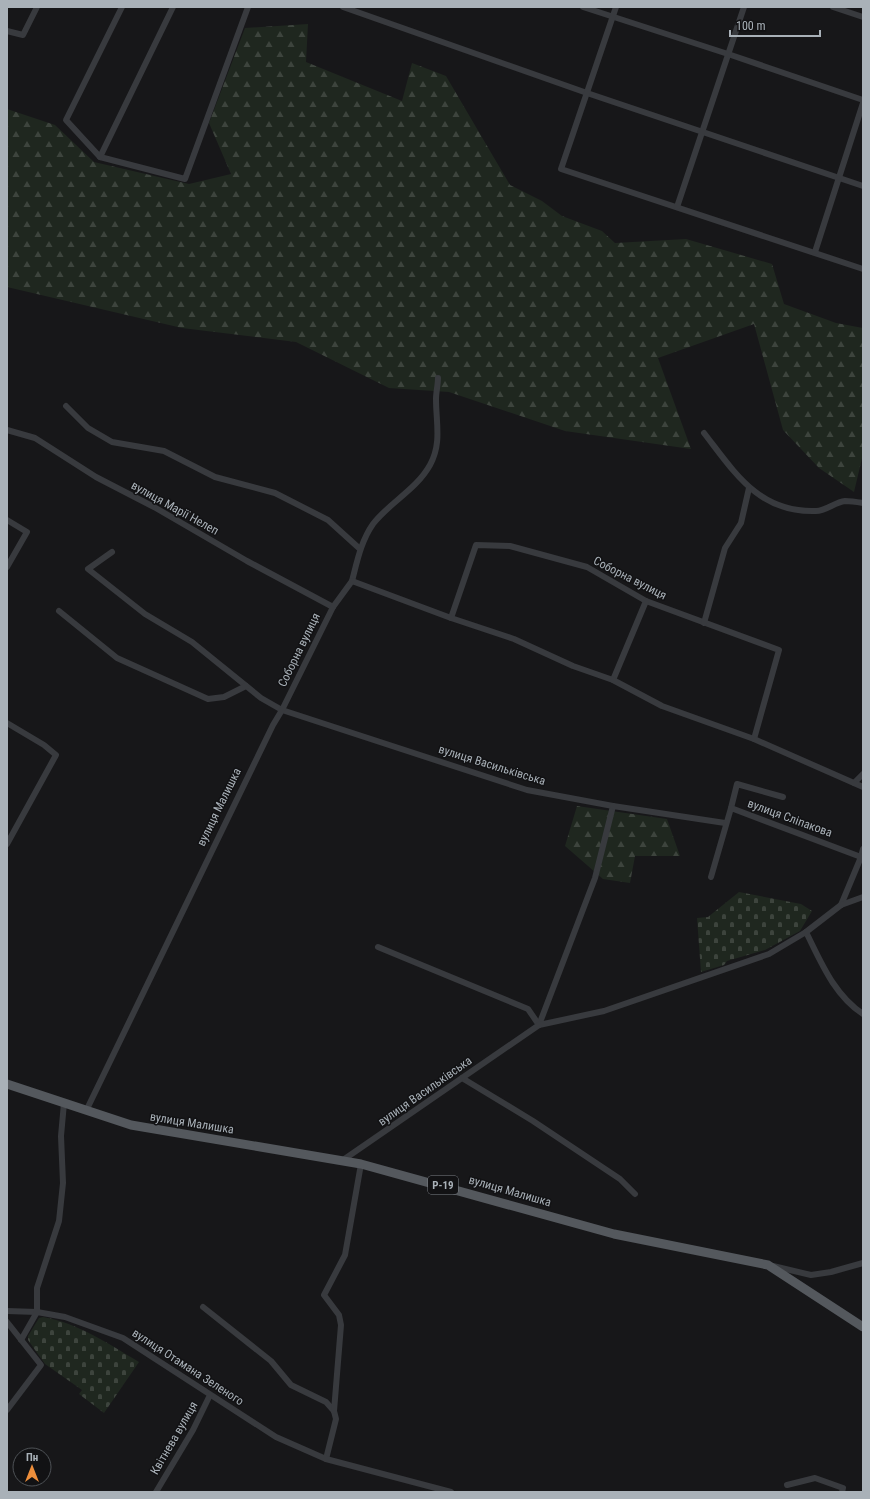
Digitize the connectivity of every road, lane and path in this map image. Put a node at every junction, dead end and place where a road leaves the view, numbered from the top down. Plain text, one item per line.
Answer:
1 (36, 7) edge
2 (122, 7) edge
3 (173, 7) edge
4 (248, 7) edge
5 (343, 7) edge
6 (583, 7) edge
7 (616, 7) edge
8 (744, 7) edge
9 (833, 7) edge
10 (612, 17) junction
11 (863, 17) edge
12 (7, 31) edge
13 (728, 54) junction
14 (587, 93) junction
15 (863, 100) edge
16 (863, 103) edge
17 (702, 132) junction
18 (100, 157) junction
19 (839, 178) junction
20 (863, 186) edge
21 (677, 207) junction
22 (815, 252) junction
23 (863, 269) edge
24 (438, 378) dead end
25 (66, 406) dead end
26 (7, 430) edge
27 (704, 433) dead end
28 (749, 488) junction
29 (863, 503) edge
30 (7, 520) edge
31 (360, 549) junction
32 (112, 552) dead end
33 (7, 567) edge
34 (352, 581) junction
35 (646, 601) junction
36 (333, 607) junction
37 (59, 611) dead end
38 (451, 618) junction
39 (704, 623) junction
40 (613, 680) junction
41 (246, 686) junction
42 (282, 710) junction
43 (7, 723) edge
44 (754, 739) junction
45 (863, 774) edge
46 (854, 782) junction
47 (863, 787) edge
48 (783, 798) dead end
49 (614, 806) junction
50 (731, 808) junction
51 (725, 823) junction
52 (7, 844) edge
53 (863, 849) edge
54 (862, 857) edge
55 (711, 877) dead end
56 (863, 897) edge
57 (841, 905) junction
58 (806, 932) junction
59 (378, 947) dead end
60 (863, 1014) edge
61 (539, 1025) junction
62 (462, 1078) junction
63 (7, 1084) edge
64 (64, 1103) junction
65 (86, 1111) junction
66 (343, 1160) junction
67 (361, 1164) junction
68 (635, 1194) dead end
69 (863, 1264) edge
70 (768, 1265) junction
71 (203, 1307) dead end
72 (7, 1311) edge
73 (37, 1312) junction
74 (7, 1322) edge
75 (863, 1328) edge
76 (21, 1340) junction
77 (210, 1395) junction
78 (7, 1410) edge
79 (334, 1411) junction
80 (326, 1459) junction
81 (787, 1486) dead end
82 (156, 1492) edge
83 (451, 1492) edge
84 (842, 1492) edge

1 - 12 street
2 - 18 street
3 - 18 street
4 - 18 street
5 - 14 street
6 - 10 street
7 - 10 street
8 - 13 street
9 - 11 street
10 - 13 street
10 - 14 street
13 - 15 street
13 - 17 street
14 - 17 street
14 - 21 street
16 - 19 street
17 - 19 street
17 - 21 street
19 - 20 street
19 - 22 street
21 - 22 street
22 - 23 street
24 - 31 street, Соборна вулиця
25 - 31 street
26 - 36 street, вулиця Марії Нелеп
27 - 28 street
28 - 29 street
28 - 39 street
30 - 33 street
31 - 34 street, Соборна вулиця
32 - 41 street, вулиця Васильківська
34 - 36 street, Соборна вулиця
34 - 38 street
35 - 38 street, Соборна вулиця
35 - 39 street, Соборна вулиця
35 - 40 street
36 - 42 street, Соборна вулиця
37 - 41 street
38 - 40 street
39 - 44 street, Соборна вулиця
40 - 44 street
41 - 42 street, вулиця Васильківська
42 - 49 street, вулиця Васильківська
42 - 65 street, вулиця Малишка
43 - 52 street
44 - 46 street
45 - 46 street
46 - 47 street
48 - 50 street
49 - 51 street, вулиця Васильківська
49 - 61 street
50 - 51 street, вулиця Сліпакова
50 - 54 street, вулиця Сліпакова
51 - 55 street, вулиця Сліпакова
53 - 54 street
54 - 57 street
56 - 57 street
57 - 58 street, вулиця Васильківська
58 - 60 street
58 - 61 street, вулиця Васильківська
59 - 61 street
61 - 62 street, вулиця Васильківська
62 - 66 street, вулиця Васильківська
62 - 68 street
63 - 64 main road, вулиця Малишка / Р-19
64 - 65 main road, вулиця Малишка / Р-19
64 - 73 street
65 - 66 main road, вулиця Малишка / Р-19
66 - 67 main road, вулиця Малишка / Р-19
67 - 70 main road, вулиця Малишка / Р-19
67 - 79 street
69 - 70 street
70 - 75 main road, вулиця Малишка / Р-19
71 - 79 street
72 - 73 street, вулиця Отамана Зеленого
73 - 76 street
73 - 77 street, вулиця Отамана Зеленого
74 - 76 street
76 - 78 street
77 - 80 street, вулиця Отамана Зеленого
77 - 82 street, Квітнева вулиця
79 - 80 street
80 - 83 street, вулиця Отамана Зеленого
81 - 84 street

